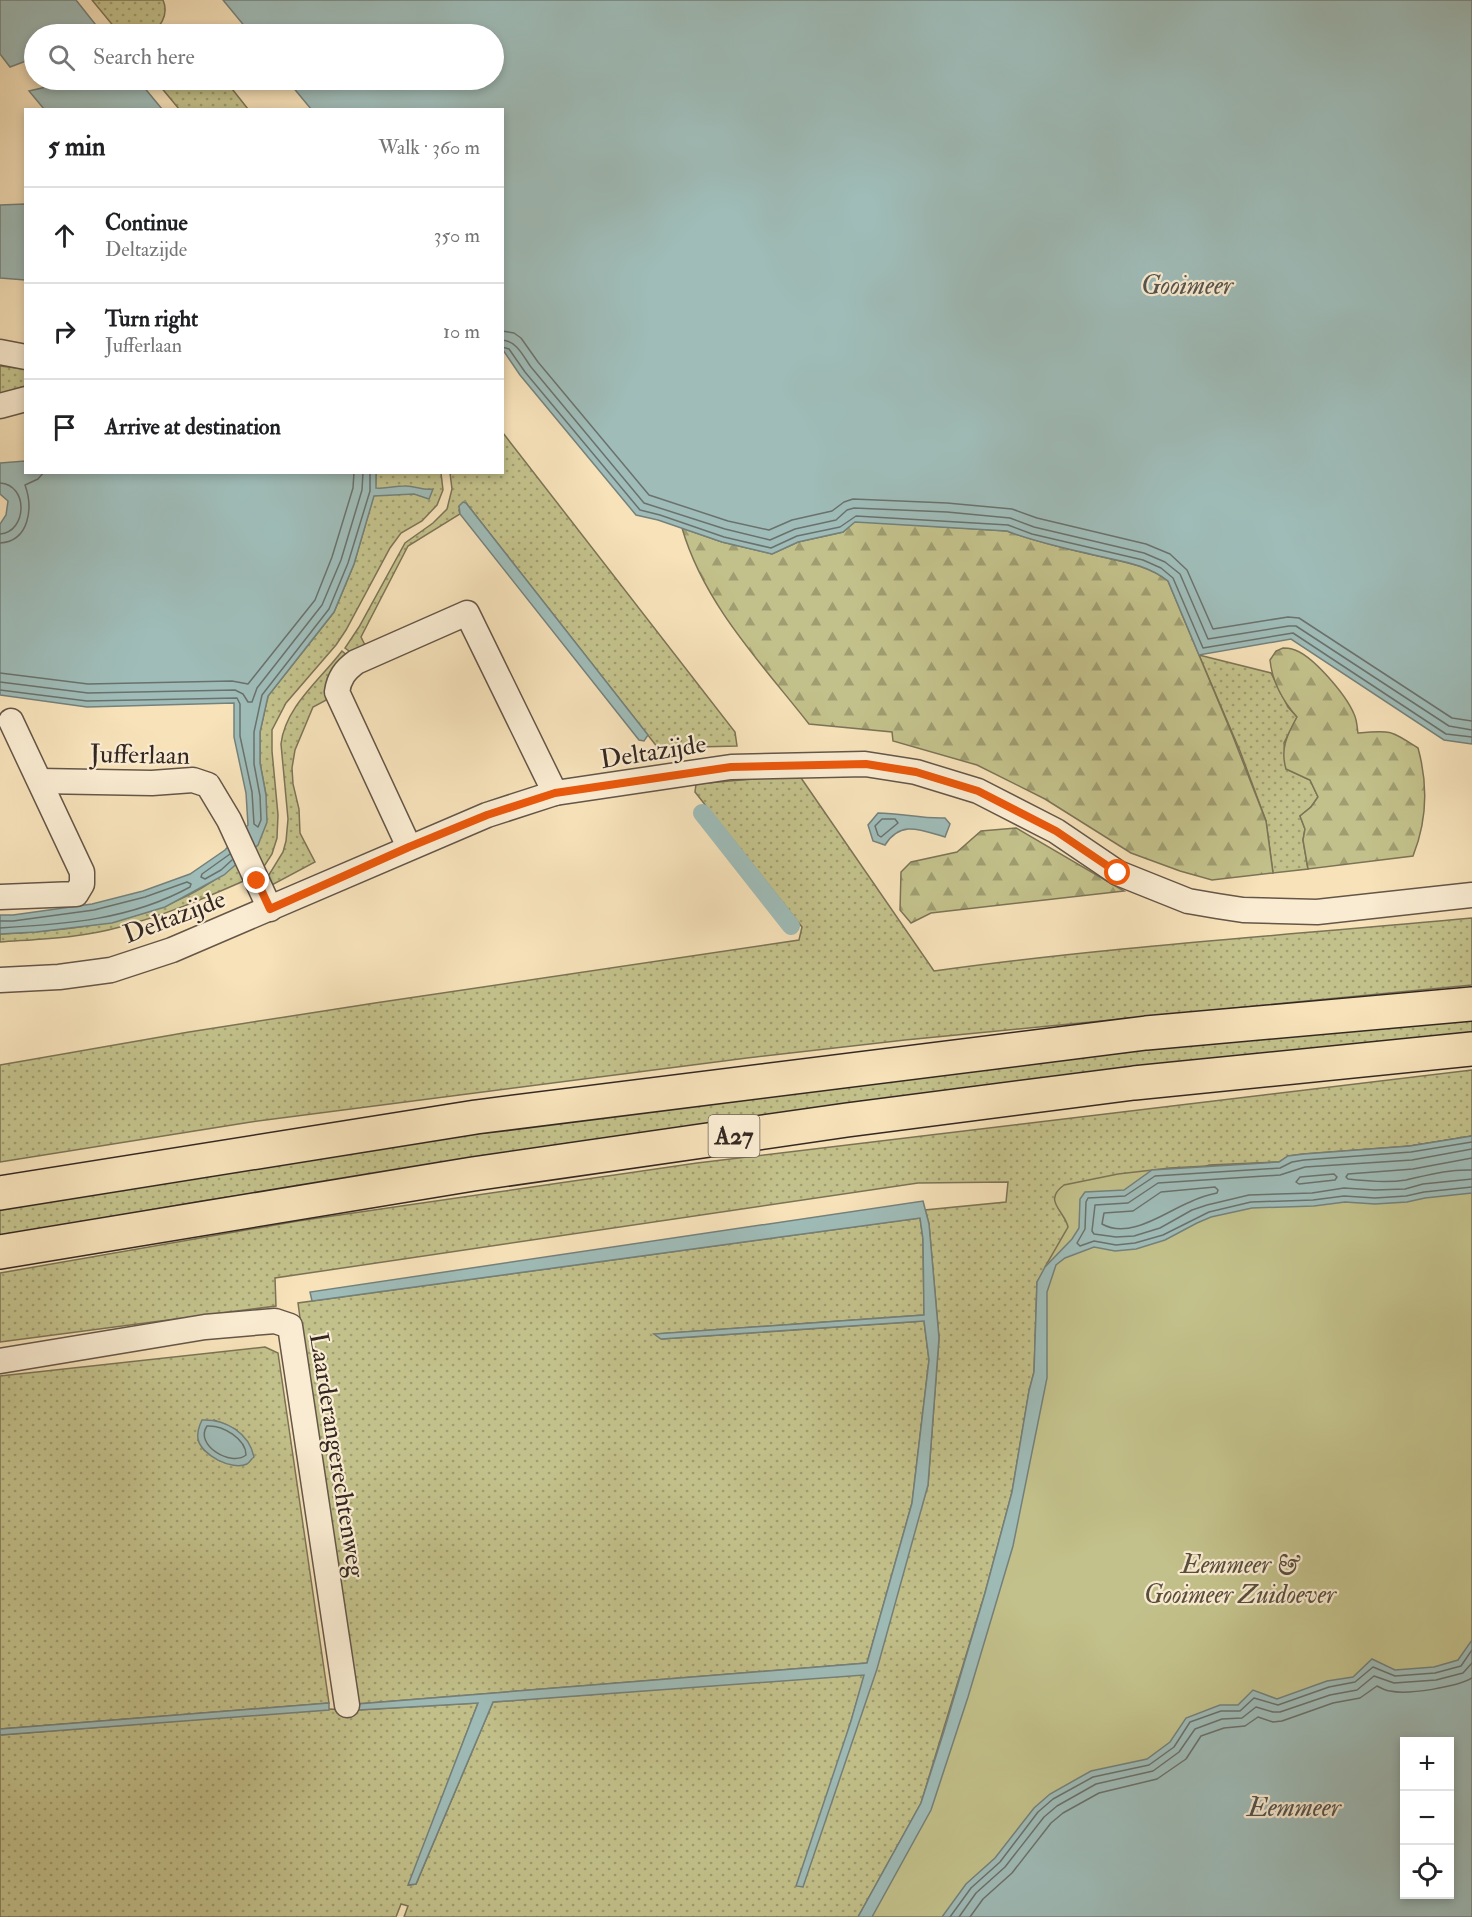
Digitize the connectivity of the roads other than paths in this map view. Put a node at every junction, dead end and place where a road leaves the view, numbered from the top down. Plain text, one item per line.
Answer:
1 (24, 400) edge
2 (0, 406) edge
3 (11, 721) dead end
4 (40, 781) junction
5 (555, 793) junction
6 (409, 847) junction
7 (1472, 895) edge
8 (0, 897) edge
9 (270, 909) junction
10 (0, 980) edge
11 (1472, 1004) edge
12 (1472, 1049) edge
13 (0, 1193) edge
14 (0, 1252) edge
15 (0, 1361) edge
16 (347, 1705) dead end

1 - 2 street
3 - 4 street
4 - 8 street
4 - 9 street, Jufferlaan
5 - 6 street, Deltazijde
5 - 6 street
5 - 7 street, Deltazijde
6 - 9 street, Deltazijde
9 - 10 street, Deltazijde
11 - 13 highway, A27
12 - 14 highway, A27
15 - 16 street, Laarderangerechtenweg

